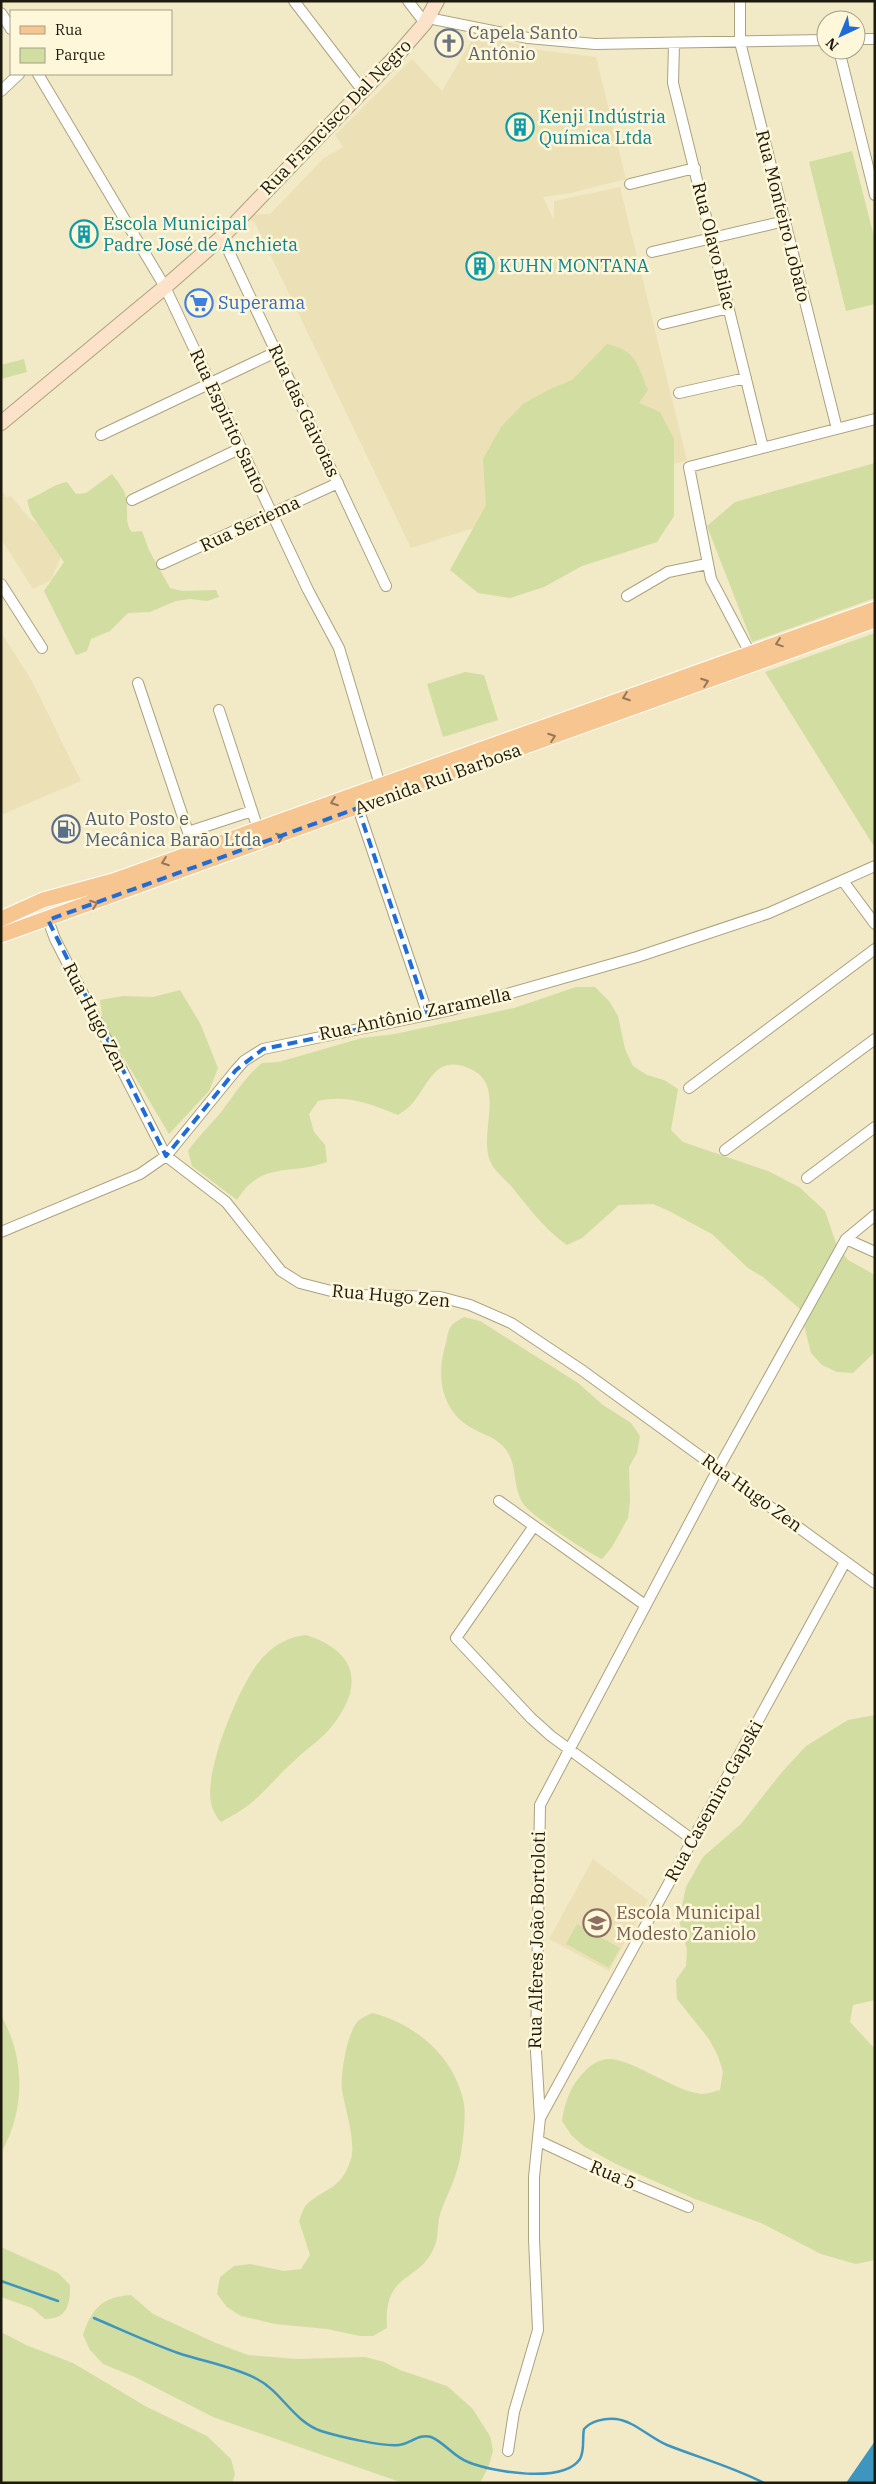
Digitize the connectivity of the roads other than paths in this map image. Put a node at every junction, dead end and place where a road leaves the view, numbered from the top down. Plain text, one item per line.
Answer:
1 (294, 1) edge
2 (408, 1) edge
3 (437, 1) edge
4 (740, 1) edge
5 (1, 13) edge
6 (426, 20) junction
7 (10, 28) edge
8 (816, 40) edge
9 (740, 42) junction
10 (674, 44) junction
11 (841, 60) edge
12 (18, 75) edge
13 (39, 75) edge
14 (1, 90) edge
15 (363, 91) junction
16 (694, 168) junction
17 (630, 184) dead end
18 (875, 195) edge
19 (785, 222) junction
20 (222, 236) junction
21 (712, 239) junction
22 (652, 252) dead end
23 (165, 288) junction
24 (729, 308) junction
25 (663, 324) dead end
26 (276, 352) junction
27 (746, 378) junction
28 (210, 383) junction
29 (679, 393) dead end
30 (875, 420) edge
31 (1, 423) edge
32 (837, 429) junction
33 (101, 436) dead end
34 (241, 448) junction
35 (763, 448) junction
36 (338, 483) junction
37 (132, 500) dead end
38 (272, 513) junction
39 (162, 564) dead end
40 (707, 564) junction
41 (1, 584) edge
42 (386, 586) dead end
43 (627, 596) dead end
44 (875, 609) edge
45 (875, 620) edge
46 (42, 648) dead end
47 (750, 653) junction
48 (138, 683) dead end
49 (219, 710) dead end
50 (380, 785) junction
51 (358, 808) junction
52 (252, 811) junction
53 (258, 829) junction
54 (875, 866) edge
55 (843, 881) junction
56 (40, 901) junction
57 (1, 919) edge
58 (46, 921) junction
59 (875, 924) edge
60 (1, 935) edge
61 (875, 949) edge
62 (428, 1015) junction
63 (875, 1039) edge
64 (689, 1088) dead end
65 (875, 1127) edge
66 (725, 1150) dead end
67 (166, 1156) junction
68 (807, 1178) dead end
69 (875, 1215) edge
70 (1, 1232) edge
71 (846, 1239) junction
72 (875, 1252) edge
73 (718, 1469) junction
74 (499, 1500) dead end
75 (534, 1526) junction
76 (845, 1562) junction
77 (875, 1583) edge
78 (645, 1605) junction
79 (568, 1750) junction
80 (692, 1840) junction
81 (540, 2118) junction
82 (539, 2141) junction
83 (688, 2207) dead end
84 (508, 2451) dead end

1 - 15 street
2 - 6 street
3 - 6 street, Rua Francisco Dal Negro
4 - 9 street, Rua Monteiro Lobato
5 - 7 street
6 - 10 street
6 - 15 street, Rua Francisco Dal Negro
8 - 9 street
9 - 10 street
9 - 19 street, Rua Monteiro Lobato
10 - 16 street, Rua Olavo Bilac
11 - 18 street
12 - 14 street
13 - 23 street, Rua Espírito Santo
15 - 20 street, Rua Francisco Dal Negro
16 - 17 street
16 - 21 street, Rua Olavo Bilac
19 - 21 street
19 - 32 street, Rua Monteiro Lobato
20 - 23 street, Rua Francisco Dal Negro
20 - 26 street, Rua das Gaivotas
21 - 22 street
21 - 24 street, Rua Olavo Bilac
23 - 28 street, Rua Espírito Santo
23 - 31 street, Rua Francisco Dal Negro
24 - 25 street
24 - 27 street, Rua Olavo Bilac
26 - 28 street
26 - 36 street, Rua das Gaivotas
27 - 29 street
27 - 35 street, Rua Olavo Bilac
28 - 33 street
28 - 34 street, Rua Espírito Santo
30 - 32 street
32 - 35 street
34 - 37 street
34 - 38 street, Rua Espírito Santo
35 - 40 street
36 - 38 street, Rua Seriema
36 - 42 street, Rua das Gaivotas
38 - 39 street, Rua Seriema
38 - 50 street, Rua Espírito Santo
40 - 43 street
40 - 47 street
41 - 46 street
44 -> 47 main road, Avenida Rui Barbosa
51 -> 45 main road, Avenida Rui Barbosa
47 -> 50 main road, Avenida Rui Barbosa
48 - 52 street
49 - 52 street
50 -> 53 main road, Avenida Rui Barbosa
58 -> 51 main road, Avenida Rui Barbosa
51 - 62 street
52 - 53 street
53 -> 56 main road, Avenida Rui Barbosa
54 - 55 street, Rua Antônio Zaramella
55 - 59 street
55 - 62 street, Rua Antônio Zaramella
56 - 57 main road, Avenida Rui Barbosa
56 - 58 main road
58 - 60 main road, Avenida Rui Barbosa
58 - 67 street, Rua Hugo Zen
61 - 64 street
62 - 67 street, Rua Antônio Zaramella
63 - 66 street
65 - 68 street
67 - 70 street, Rua Antônio Zaramella
67 - 73 street, Rua Hugo Zen
69 - 71 street
71 - 72 street
71 - 73 street, Rua Alferes João Bortoloti
73 - 76 street, Rua Hugo Zen
73 - 78 street, Rua Alferes João Bortoloti
74 - 75 street
75 - 78 street
75 - 79 street
76 - 77 street, Rua Hugo Zen
76 - 80 street, Rua Casemiro Gapski
78 - 79 street, Rua Alferes João Bortoloti
79 - 80 street
79 - 81 street, Rua Alferes João Bortoloti
80 - 81 street, Rua Casemiro Gapski
81 - 82 street, Rua Alferes João Bortoloti
82 - 83 street, Rua 5
82 - 84 street, Rua Alferes João Bortoloti

